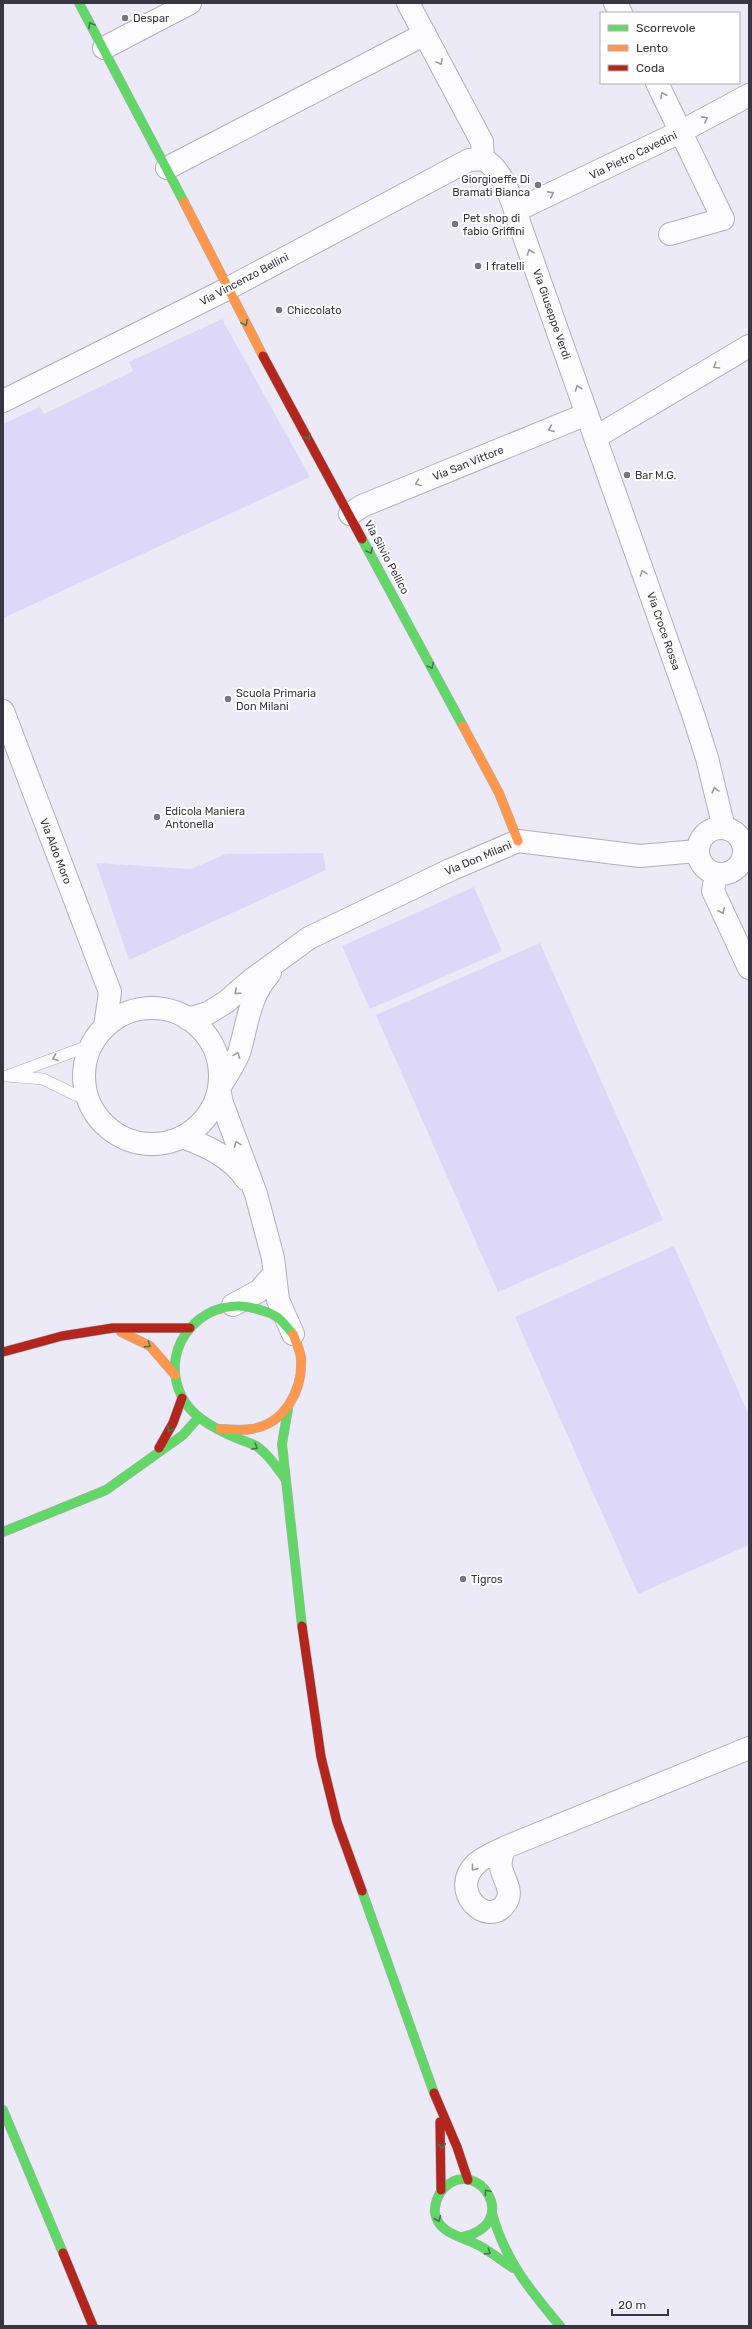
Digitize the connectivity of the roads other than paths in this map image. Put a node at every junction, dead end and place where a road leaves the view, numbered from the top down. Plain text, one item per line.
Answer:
1 (79, 3) edge
2 (190, 3) edge
3 (408, 3) edge
4 (615, 3) edge
5 (620, 12) edge
6 (425, 34) junction
7 (104, 48) junction
8 (658, 84) edge
9 (749, 95) edge
10 (682, 131) junction
11 (483, 159) junction
12 (167, 168) junction
13 (516, 211) junction
14 (670, 234) dead end
15 (227, 289) junction
16 (749, 346) edge
17 (3, 401) edge
18 (587, 414) junction
19 (596, 438) junction
20 (350, 514) junction
21 (3, 711) edge
22 (724, 828) junction
23 (518, 841) junction
24 (697, 851) junction
25 (746, 856) edge
26 (716, 874) junction
27 (280, 960) junction
28 (749, 968) edge
29 (110, 992) junction
30 (144, 1009) junction
31 (188, 1019) junction
32 (105, 1027) junction
33 (91, 1045) junction
34 (5, 1077) edge
35 (219, 1089) junction
36 (88, 1101) junction
37 (182, 1137) junction
38 (256, 1194) junction
39 (274, 1274) junction
40 (233, 1305) junction
41 (113, 1328) junction
42 (190, 1328) junction
43 (295, 1339) junction
44 (3, 1352) edge
45 (175, 1375) junction
46 (182, 1398) junction
47 (288, 1409) junction
48 (198, 1418) junction
49 (220, 1429) junction
50 (153, 1457) junction
51 (286, 1480) junction
52 (3, 1532) edge
53 (749, 1748) edge
54 (506, 1847) dead end
55 (438, 2107) junction
56 (3, 2110) edge
57 (468, 2180) junction
58 (441, 2190) junction
59 (492, 2213) junction
60 (462, 2237) junction
61 (513, 2268) junction
62 (93, 2325) edge
63 (560, 2326) edge

7 -> 1 main road
2 - 7 street
3 - 6 street
4 - 5 street
6 -> 11 street
6 - 12 street
7 - 12 main road, Via Silvio Pellico
10 -> 8 street
10 -> 9 street, Via Pietro Cavedini
13 -> 10 street, Via Pietro Cavedini
10 - 14 street
11 - 13 street, Via Giuseppe Verdi
11 - 15 street, Via Vincenzo Bellini
12 - 15 main road, Via Silvio Pellico
18 -> 13 street, Via Giuseppe Verdi
15 - 17 street, Via Vincenzo Bellini
15 -> 20 main road, Via Silvio Pellico
16 -> 19 street
18 - 19 street, Via Giuseppe Verdi
18 -> 20 street, Via San Vittore
22 -> 19 street, Via Croce Rossa
20 -> 23 main road, Via Silvio Pellico
21 - 29 street, Via Aldo Moro
22 - 24 street
22 - 25 street
23 - 24 street, Via Don Milani
23 - 27 street, Via Don Milani
24 - 26 street
25 - 26 street
26 -> 28 street
27 -> 31 street, Via Don Milani
35 -> 27 street, Via Don Milani
29 - 30 street
29 - 32 street, Via Aldo Moro
30 - 31 street
30 - 32 street
31 - 35 street
32 - 33 street
33 -> 34 lane
33 - 36 street
34 - 36 lane
35 - 37 street
38 -> 35 street
36 - 37 street
37 - 38 street
38 - 39 street
39 - 40 street
39 - 43 street
40 - 42 main road
40 - 43 main road
41 - 42 main road
41 - 44 main road
41 -> 45 main road
42 - 45 main road
43 - 47 main road
45 - 46 main road
46 - 48 main road
46 -> 50 main road
47 - 49 main road
47 - 51 main road
48 - 49 main road
48 - 50 main road
49 -> 51 main road
50 - 52 main road
51 - 55 main road
53 - 54 street
55 - 57 main road
55 -> 58 main road
56 - 62 main road
57 - 58 main road
59 -> 57 main road
58 -> 60 main road
59 - 60 main road
59 - 61 main road
60 -> 61 main road
61 - 63 main road

